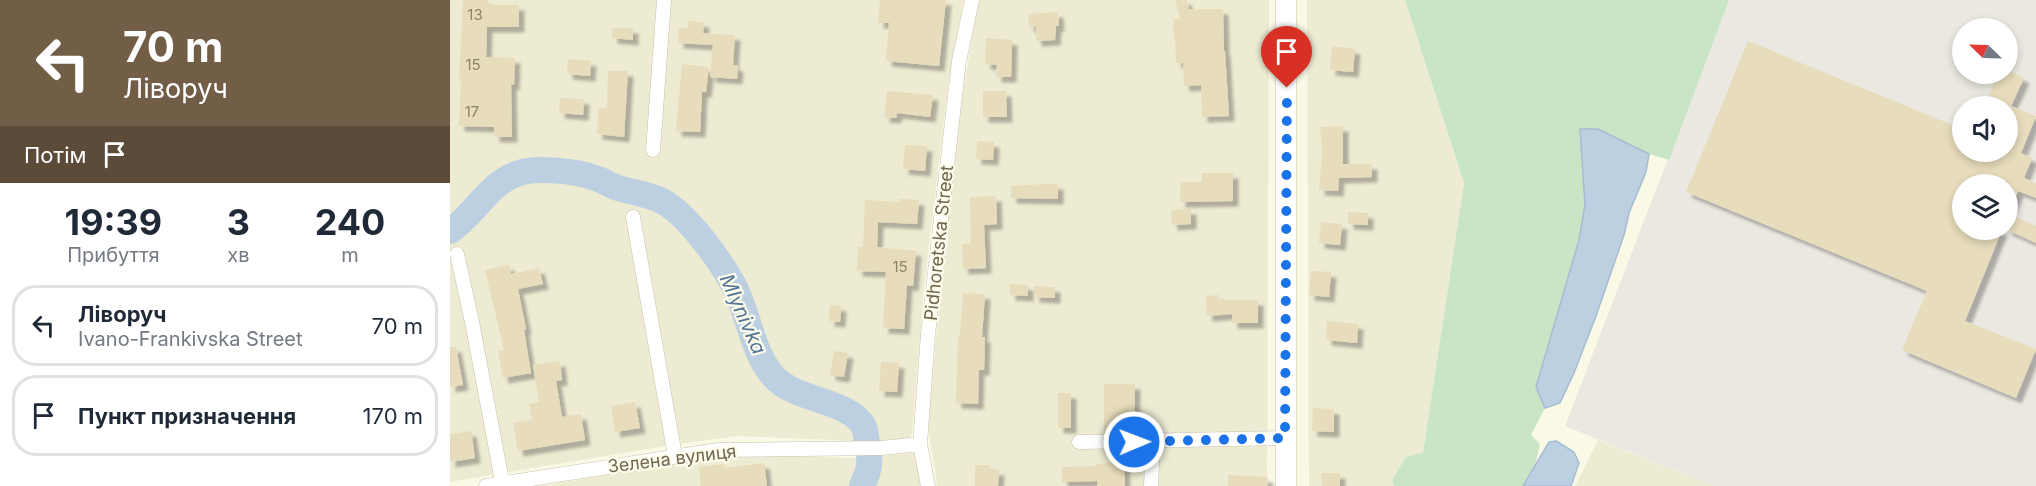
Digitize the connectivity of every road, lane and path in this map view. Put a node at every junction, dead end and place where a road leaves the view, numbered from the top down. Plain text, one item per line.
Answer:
1 (664, 0) edge
2 (972, 0) edge
3 (1286, 0) edge
4 (653, 150) dead end
5 (633, 217) dead end
6 (457, 254) dead end
7 (1285, 438) junction
8 (1079, 442) dead end
9 (1153, 442) junction
10 (920, 444) junction
11 (675, 456) junction
12 (502, 484) edge
13 (486, 486) edge
14 (928, 486) edge
15 (1151, 486) edge
16 (1286, 486) edge

1 - 4 street
2 - 10 street, Pidhoretska Street
3 - 7 main road
5 - 11 street
6 - 12 street
7 - 9 street
7 - 16 main road
8 - 9 street
9 - 15 street
10 - 11 street, Зелена вулиця
10 - 14 street, Pidhoretska Street
11 - 12 street, Зелена вулиця
12 - 13 street, Зелена вулиця

